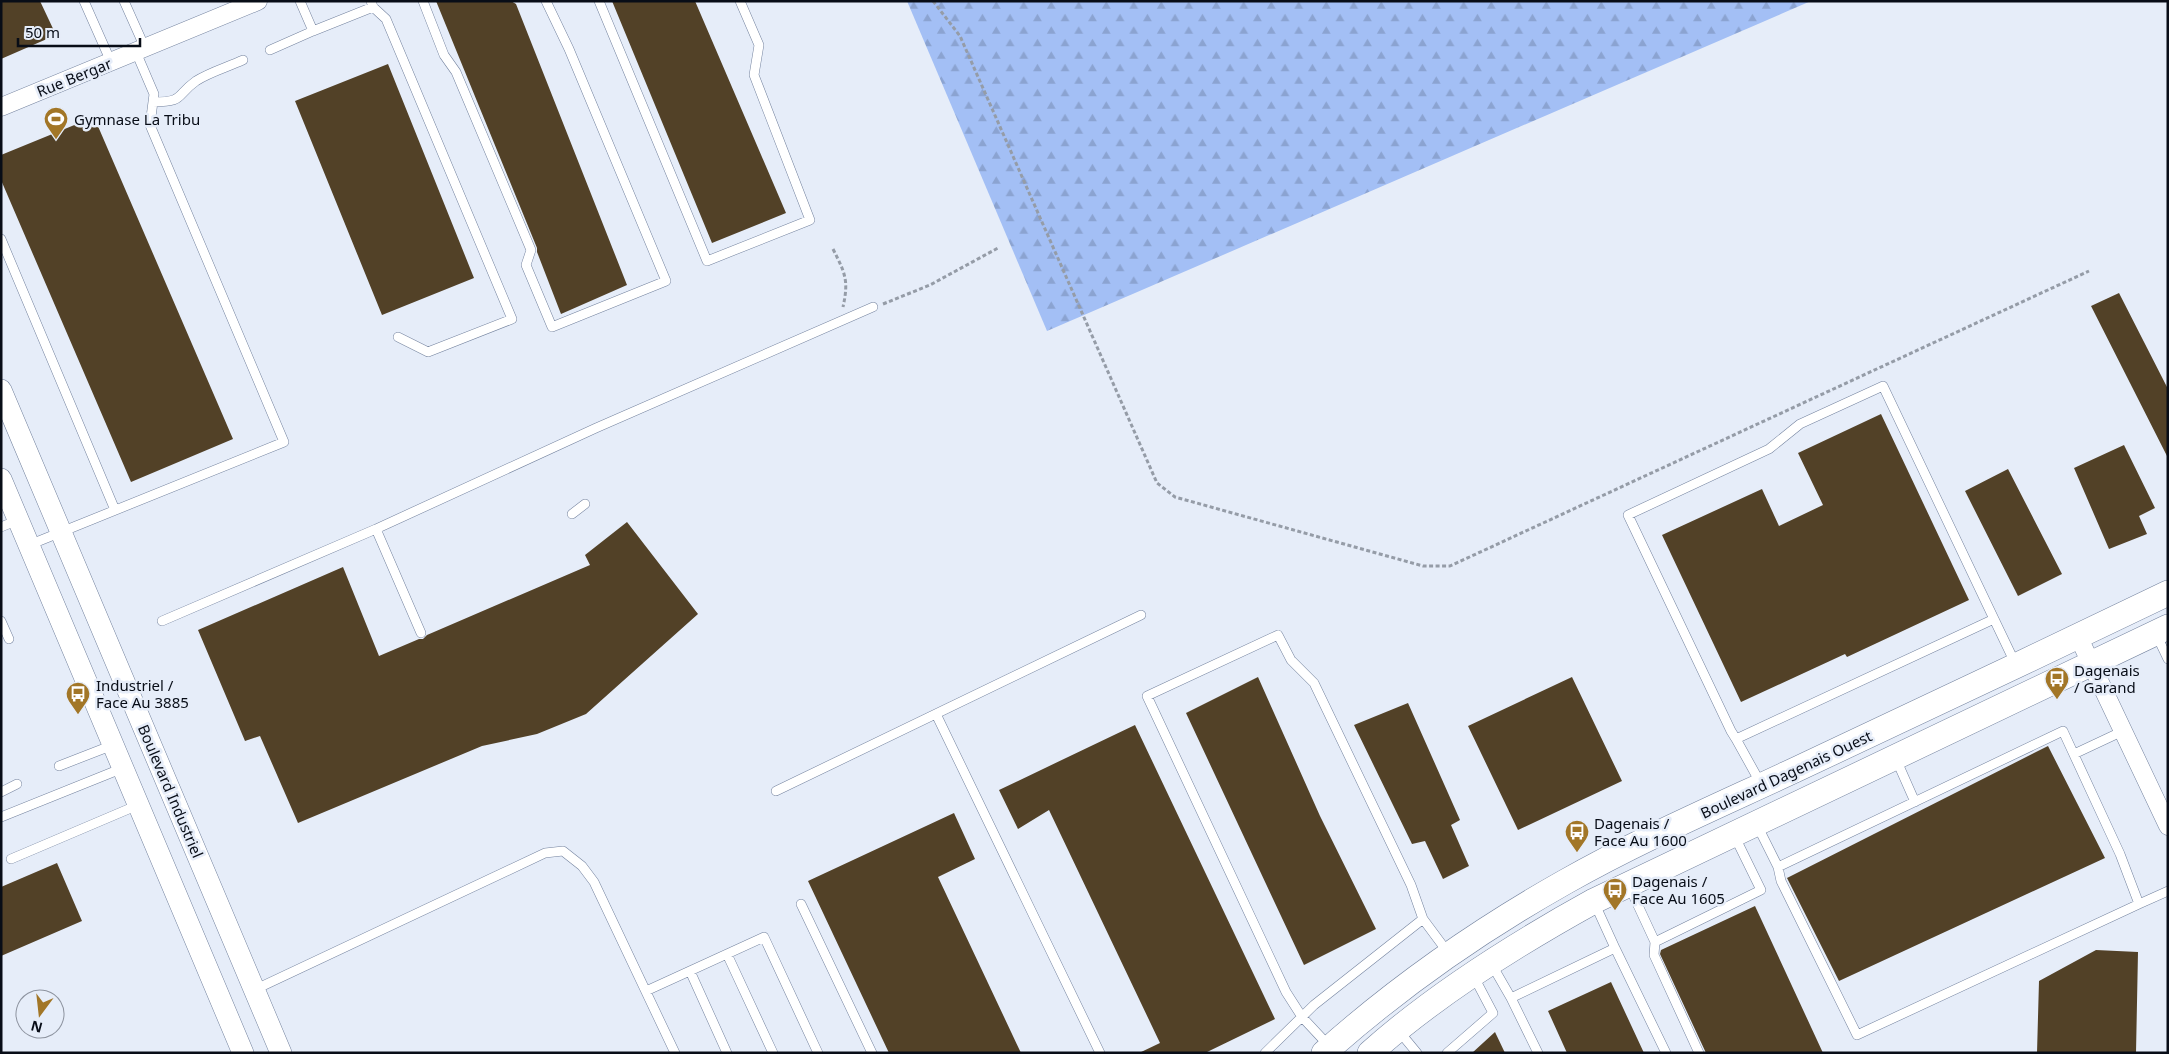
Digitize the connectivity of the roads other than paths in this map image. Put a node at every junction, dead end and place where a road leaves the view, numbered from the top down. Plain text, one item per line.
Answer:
1 (84, 1) edge
2 (258, 1) edge
3 (300, 1) edge
4 (423, 1) edge
5 (546, 1) edge
6 (599, 1) edge
7 (740, 1) edge
8 (126, 2) edge
9 (372, 4) edge
10 (313, 32) junction
11 (140, 50) junction
12 (270, 50) dead end
13 (243, 60) dead end
14 (111, 62) junction
15 (153, 102) junction
16 (1, 108) edge
17 (1, 239) edge
18 (873, 307) road end
19 (398, 337) dead end
20 (1, 390) edge
21 (3, 486) edge
22 (584, 504) dead end
23 (115, 510) junction
24 (572, 514) dead end
25 (10, 524) edge
26 (376, 529) junction
27 (61, 532) junction
28 (29, 545) junction
29 (2168, 593) edge
30 (1141, 615) dead end
31 (1994, 619) junction
32 (1, 621) edge
33 (162, 621) dead end
34 (2162, 630) edge
35 (421, 633) dead end
36 (2078, 636) junction
37 (9, 639) dead end
38 (2168, 659) edge
39 (2091, 664) junction
40 (2016, 665) junction
41 (936, 714) junction
42 (2123, 732) junction
43 (1736, 739) junction
44 (113, 745) junction
45 (2074, 754) junction
46 (1895, 756) junction
47 (59, 766) dead end
48 (123, 768) junction
49 (17, 784) dead end
50 (1762, 786) junction
51 (1, 792) edge
52 (776, 792) dead end
53 (1915, 802) junction
54 (138, 805) junction
55 (1, 817) edge
56 (1755, 822) junction
57 (2168, 826) edge
58 (1733, 833) junction
59 (11, 859) dead end
60 (1778, 867) junction
61 (1627, 884) junction
62 (2168, 891) edge
63 (1594, 901) junction
64 (801, 904) dead end
65 (2139, 904) junction
66 (1422, 919) junction
67 (1655, 942) junction
68 (1615, 948) junction
69 (727, 954) junction
70 (1449, 954) junction
71 (1481, 969) junction
72 (690, 971) junction
73 (254, 990) junction
74 (646, 991) junction
75 (1511, 998) junction
76 (1302, 1017) junction
77 (1398, 1030) junction
78 (1327, 1050) edge
79 (243, 1053) edge
80 (281, 1053) edge
81 (675, 1053) edge
82 (727, 1053) edge
83 (773, 1053) edge
84 (818, 1053) edge
85 (872, 1053) edge
86 (1100, 1053) edge
87 (1265, 1053) edge
88 (1370, 1053) edge
89 (1417, 1053) edge
90 (1447, 1053) edge
91 (1538, 1053) edge
92 (1666, 1053) edge
93 (1699, 1053) edge

1 - 14 lane
2 - 11 street, Rue Bergar
3 - 10 lane
4 - 5 lane
6 - 7 lane
8 - 11 lane
9 - 10 lane
9 - 19 lane
10 - 12 lane
11 - 14 street, Rue Bergar
11 - 15 lane
13 - 15 lane
14 - 16 street, Rue Bergar
15 - 23 lane
17 - 23 lane
18 - 26 lane
20 - 27 street, Boulevard Industriel
21 - 25 street
22 - 24 lane
23 - 27 lane
25 - 28 street
26 - 33 lane
26 - 35 lane
27 - 28 lane
27 - 73 street, Boulevard Industriel
28 - 44 street
29 - 36 main road, Boulevard Dagenais Ouest
30 - 41 lane
31 - 40 lane
31 - 43 lane
31 - 43 lane
32 - 37 lane
34 - 38 lane
34 - 39 main road, Boulevard Dagenais Ouest
36 - 39 street
36 - 40 main road, Boulevard Dagenais Ouest
39 - 42 street
39 - 46 main road, Boulevard Dagenais Ouest
40 - 50 main road, Boulevard Dagenais Ouest
41 - 52 lane
41 - 86 lane
42 - 45 lane
42 - 57 street
43 - 50 lane
44 - 47 lane
44 - 48 street
45 - 53 lane
45 - 65 lane
46 - 53 lane
46 - 56 main road, Boulevard Dagenais Ouest
48 - 54 street
48 - 55 lane
49 - 51 lane
50 - 70 main road, Boulevard Dagenais Ouest
53 - 60 lane
54 - 59 lane
54 - 79 street
56 - 58 main road, Boulevard Dagenais Ouest
56 - 60 lane
58 - 61 main road, Boulevard Dagenais Ouest
58 - 67 lane
60 - 65 lane
61 - 63 main road, Boulevard Dagenais Ouest
61 - 67 lane
62 - 65 lane
63 - 68 lane
63 - 71 main road, Boulevard Dagenais Ouest
64 - 85 lane
66 - 70 lane
66 - 76 lane
66 - 76 lane
67 - 93 lane
68 - 75 lane
68 - 92 lane
69 - 72 lane
69 - 83 lane
69 - 84 lane
70 - 78 main road, Boulevard Dagenais Ouest
71 - 75 lane
71 - 77 main road, Boulevard Dagenais Ouest
71 - 90 lane
72 - 74 lane
72 - 82 lane
73 - 74 lane
73 - 80 street, Boulevard Industriel
74 - 81 lane
75 - 91 lane
76 - 78 lane
76 - 87 lane
77 - 88 main road, Boulevard Dagenais Ouest
77 - 89 lane

